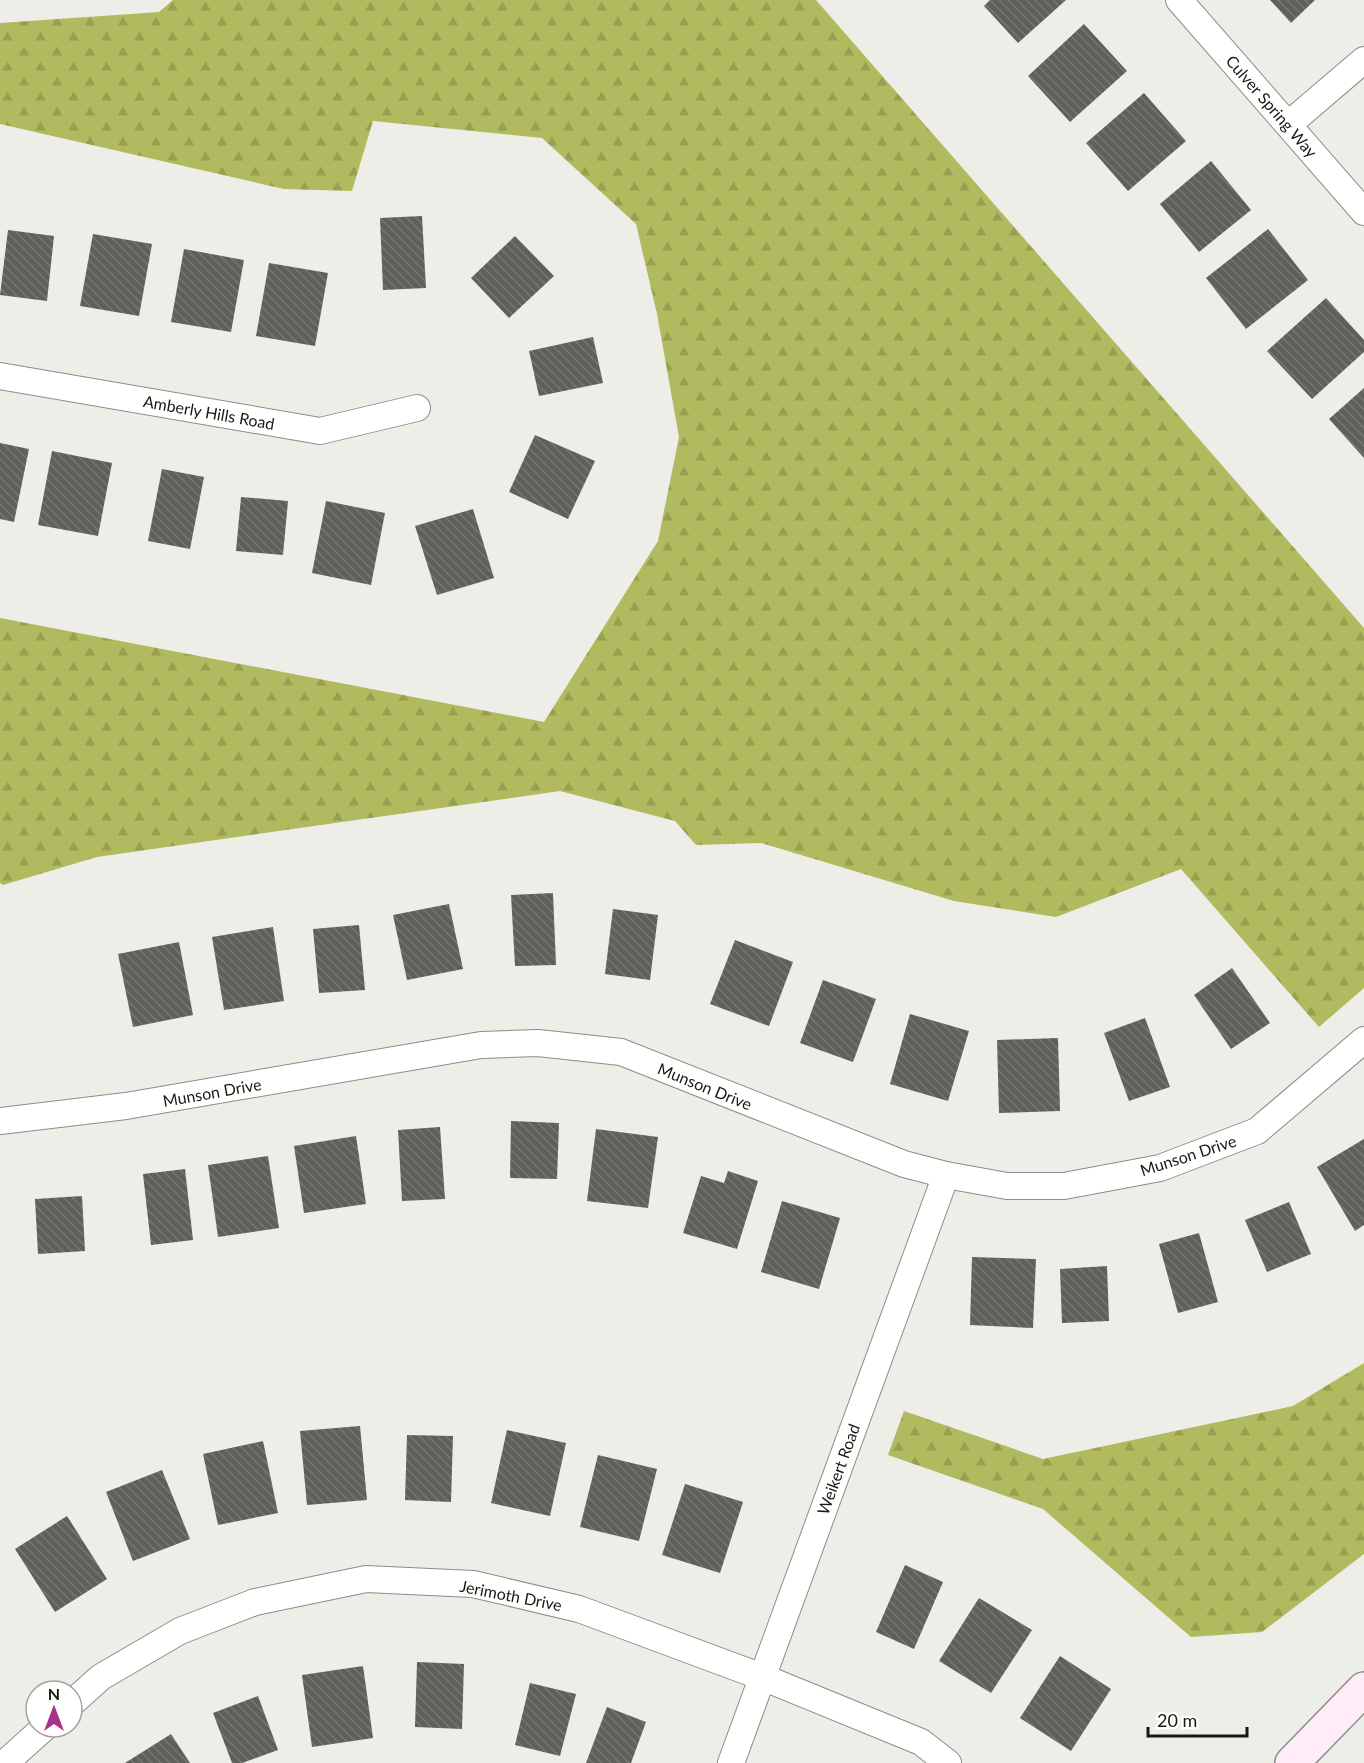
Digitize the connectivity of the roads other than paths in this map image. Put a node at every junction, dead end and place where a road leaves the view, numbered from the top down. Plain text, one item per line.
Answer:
1 (1179, 0) edge
2 (1364, 60) edge
3 (1288, 124) junction
4 (1364, 212) edge
5 (0, 376) edge
6 (417, 408) dead end
7 (1364, 1040) edge
8 (0, 1121) edge
9 (946, 1175) junction
10 (762, 1677) junction
11 (1364, 1689) edge
12 (84, 1692) edge
13 (32, 1739) edge
14 (5, 1763) edge
15 (731, 1763) edge
16 (948, 1763) edge
17 (1292, 1763) edge

1 - 3 street, Culver Spring Way
2 - 3 street
3 - 4 street, Culver Spring Way
5 - 6 street, Amberly Hills Road
7 - 9 street, Munson Drive
8 - 9 street, Munson Drive
9 - 10 street, Weikert Road
10 - 12 street, Jerimoth Drive
10 - 15 street, Weikert Road
10 - 16 street, Jerimoth Drive
11 - 17 street
13 - 14 street

